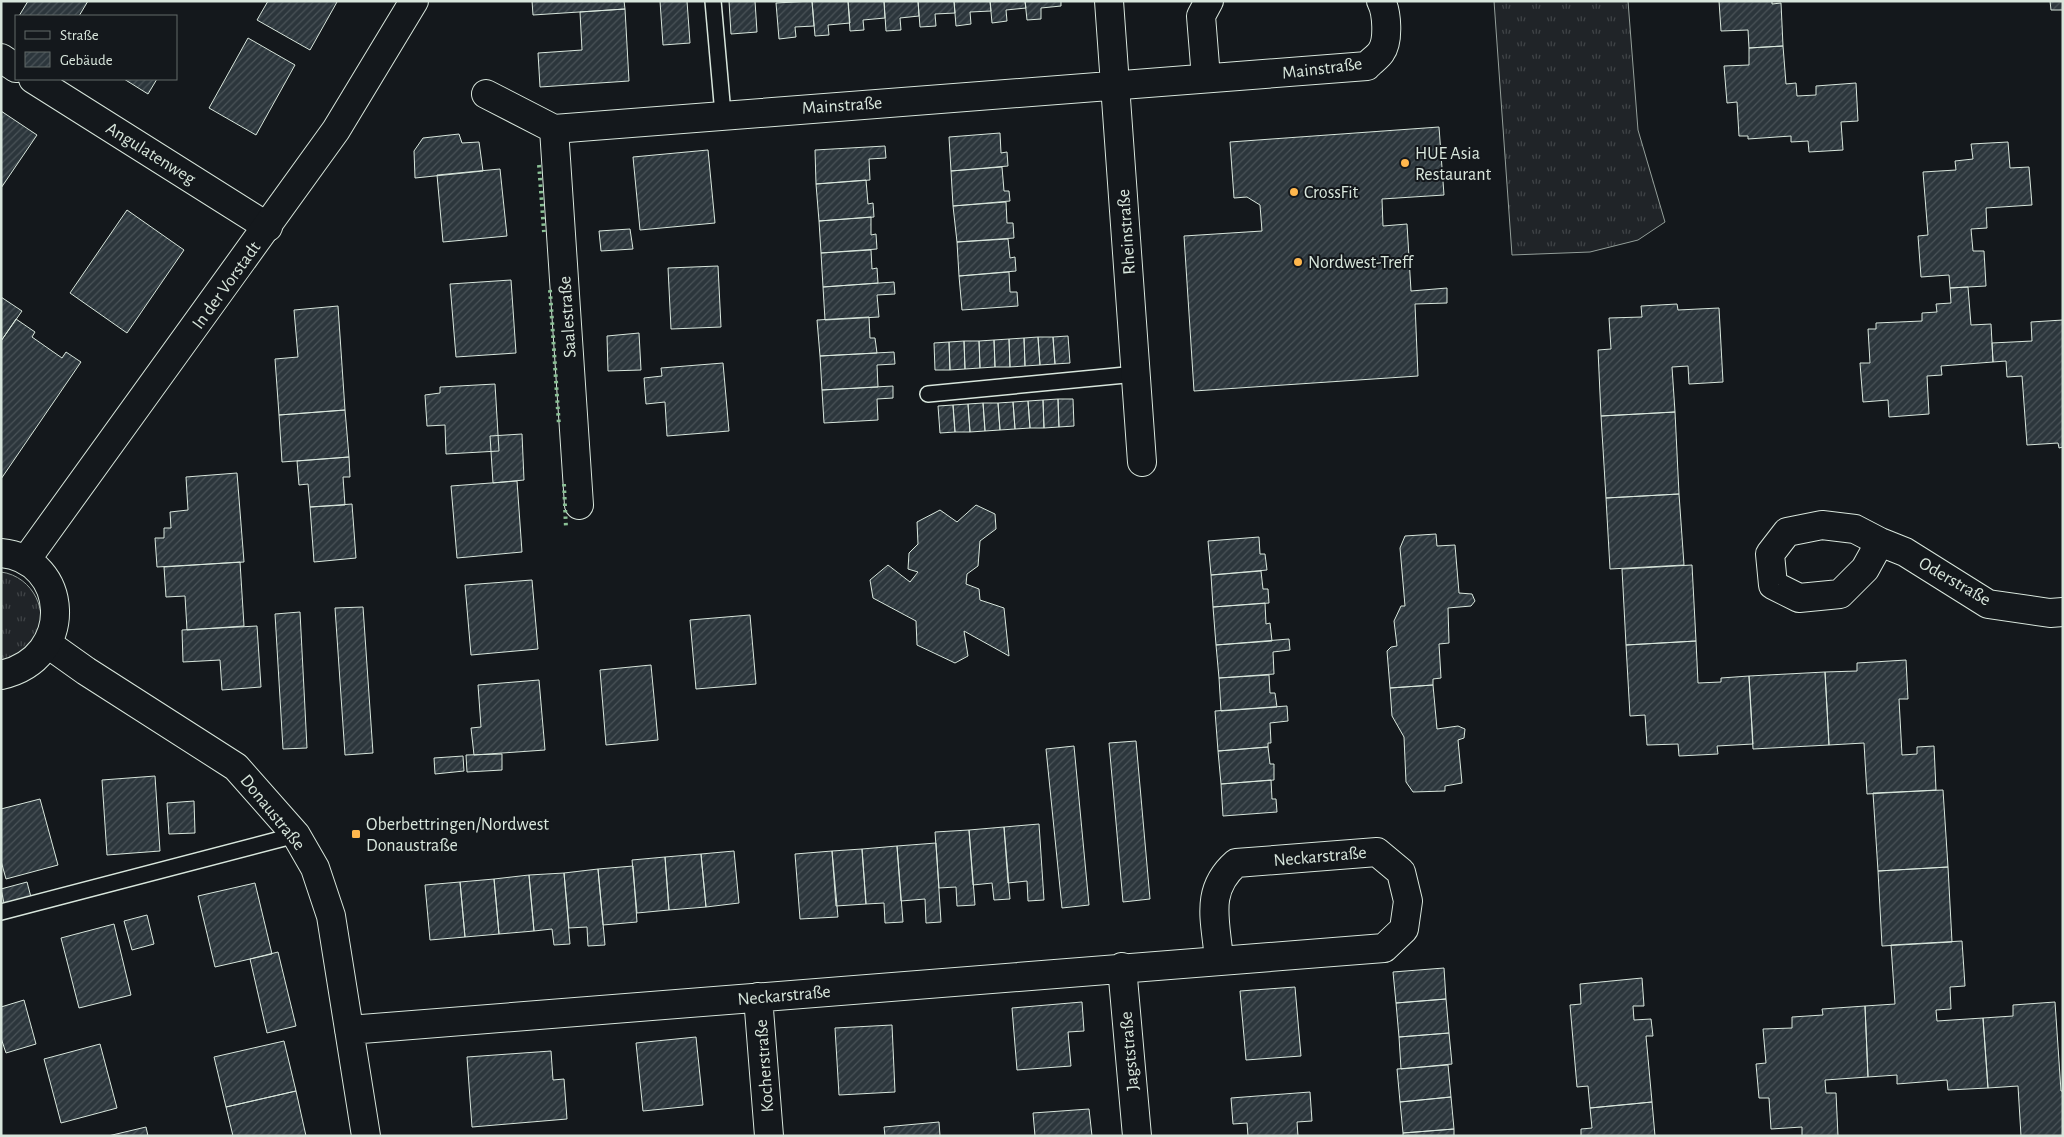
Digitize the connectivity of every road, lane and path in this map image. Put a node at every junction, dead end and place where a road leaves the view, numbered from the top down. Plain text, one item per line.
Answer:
1 (414, 1) edge
2 (713, 1) edge
3 (1109, 1) edge
4 (1209, 1) edge
5 (1381, 1) edge
6 (1, 58) edge
7 (15, 67) edge
8 (1206, 78) junction
9 (35, 80) edge
10 (1115, 84) junction
11 (486, 94) dead end
12 (722, 114) junction
13 (554, 129) junction
14 (268, 227) junction
15 (1136, 374) junction
16 (928, 394) dead end
17 (1142, 462) dead end
18 (579, 505) dead end
19 (1880, 542) dead end
20 (13, 557) edge
21 (2063, 612) edge
22 (48, 644) junction
23 (1, 675) edge
24 (296, 835) junction
25 (1, 912) edge
26 (1219, 960) junction
27 (1122, 967) junction
28 (758, 997) junction
29 (349, 1030) junction
30 (366, 1136) edge
31 (769, 1136) edge
32 (1136, 1136) edge

1 - 14 street, In der Vorstadt
2 - 12 lane
3 - 10 street, Rheinstraße
4 - 8 street
5 - 8 street, Mainstraße
6 - 7 street
8 - 10 street, Mainstraße
9 - 14 street, Angulatenweg
10 - 12 street, Mainstraße
10 - 15 street, Rheinstraße
11 - 13 street
12 - 13 street, Mainstraße
13 - 18 street, Saalestraße
14 - 20 street, In der Vorstadt
15 - 16 lane
15 - 17 street, Rheinstraße
19 - 21 street, Oderstraße
20 - 22 street, In der Vorstadt
22 - 23 street, In der Vorstadt
22 - 24 street, Donaustraße
24 - 25 lane
24 - 29 street, Donaustraße
26 - 26 street, Neckarstraße
26 - 27 street, Neckarstraße
27 - 28 street, Neckarstraße
27 - 32 street, Jagststraße
28 - 29 street, Neckarstraße
28 - 31 street, Kocherstraße
29 - 30 street, Donaustraße

